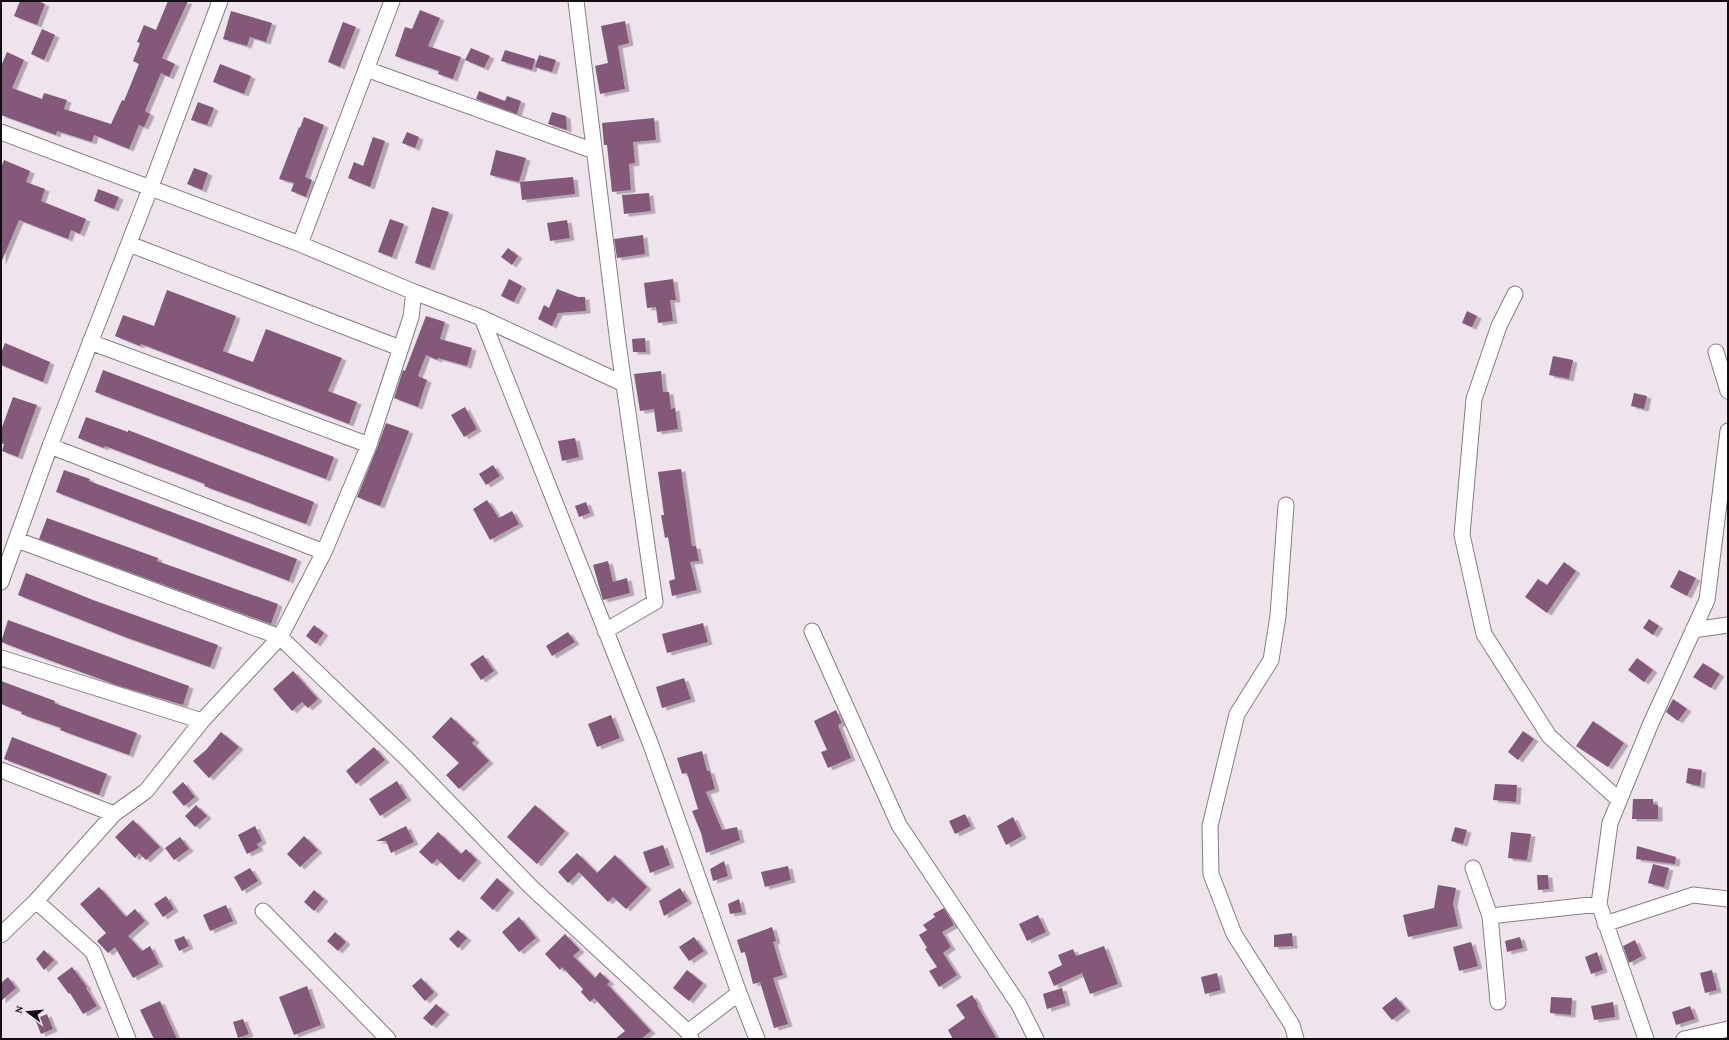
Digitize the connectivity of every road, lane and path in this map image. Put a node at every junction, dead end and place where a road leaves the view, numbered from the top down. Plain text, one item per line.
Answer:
1 (220, 1) edge
2 (392, 1) edge
3 (576, 1) edge
4 (366, 69) junction
5 (1, 132) edge
6 (594, 151) junction
7 (150, 189) junction
8 (129, 244) junction
9 (300, 244) junction
10 (414, 292) junction
11 (1515, 294) dead end
12 (482, 318) junction
13 (90, 342) junction
14 (400, 348) junction
15 (1716, 352) dead end
16 (624, 384) junction
17 (1728, 391) edge
18 (1728, 431) edge
19 (369, 445) junction
20 (50, 446) junction
21 (1286, 505) dead end
22 (17, 540) junction
23 (324, 552) junction
24 (1, 582) edge
25 (1728, 625) edge
26 (1693, 630) junction
27 (605, 631) junction
28 (812, 631) dead end
29 (280, 638) junction
30 (1, 658) edge
31 (202, 721) junction
32 (1, 770) edge
33 (1619, 800) junction
34 (114, 814) junction
35 (1473, 868) dead end
36 (1728, 898) edge
37 (36, 901) junction
38 (1599, 904) junction
39 (263, 911) dead end
40 (1490, 916) junction
41 (1605, 924) junction
42 (1, 935) edge
43 (739, 993) junction
44 (1498, 1002) dead end
45 (1728, 1029) edge
46 (689, 1036) edge
47 (386, 1038) edge
48 (128, 1039) edge
49 (757, 1039) edge
50 (1036, 1039) edge
51 (1296, 1039) edge
52 (1646, 1039) edge
53 (1684, 1039) edge

1 - 7 street
2 - 4 street
3 - 6 street
4 - 6 street
4 - 9 street
5 - 7 street
6 - 16 street
7 - 8 street
7 - 9 street
8 - 13 street
8 - 14 street
9 - 10 street
10 - 12 street
10 - 14 street
11 - 33 street
12 - 16 street
12 - 27 street
13 - 19 street
13 - 20 street
14 - 19 street
15 - 17 street
16 - 27 street
18 - 26 street
19 - 23 street
20 - 22 street
20 - 23 street
21 - 51 street
22 - 24 street
22 - 29 street
23 - 29 street
25 - 26 street
26 - 33 street
27 - 43 street
28 - 50 street
29 - 31 street
29 - 46 street
30 - 31 street
31 - 34 street
32 - 34 street
33 - 38 street
34 - 37 street
35 - 40 street
36 - 41 street
37 - 42 street
37 - 48 street
38 - 40 street
38 - 41 street
39 - 47 street
40 - 44 street
41 - 52 street
43 - 46 street
43 - 49 street
45 - 53 street

